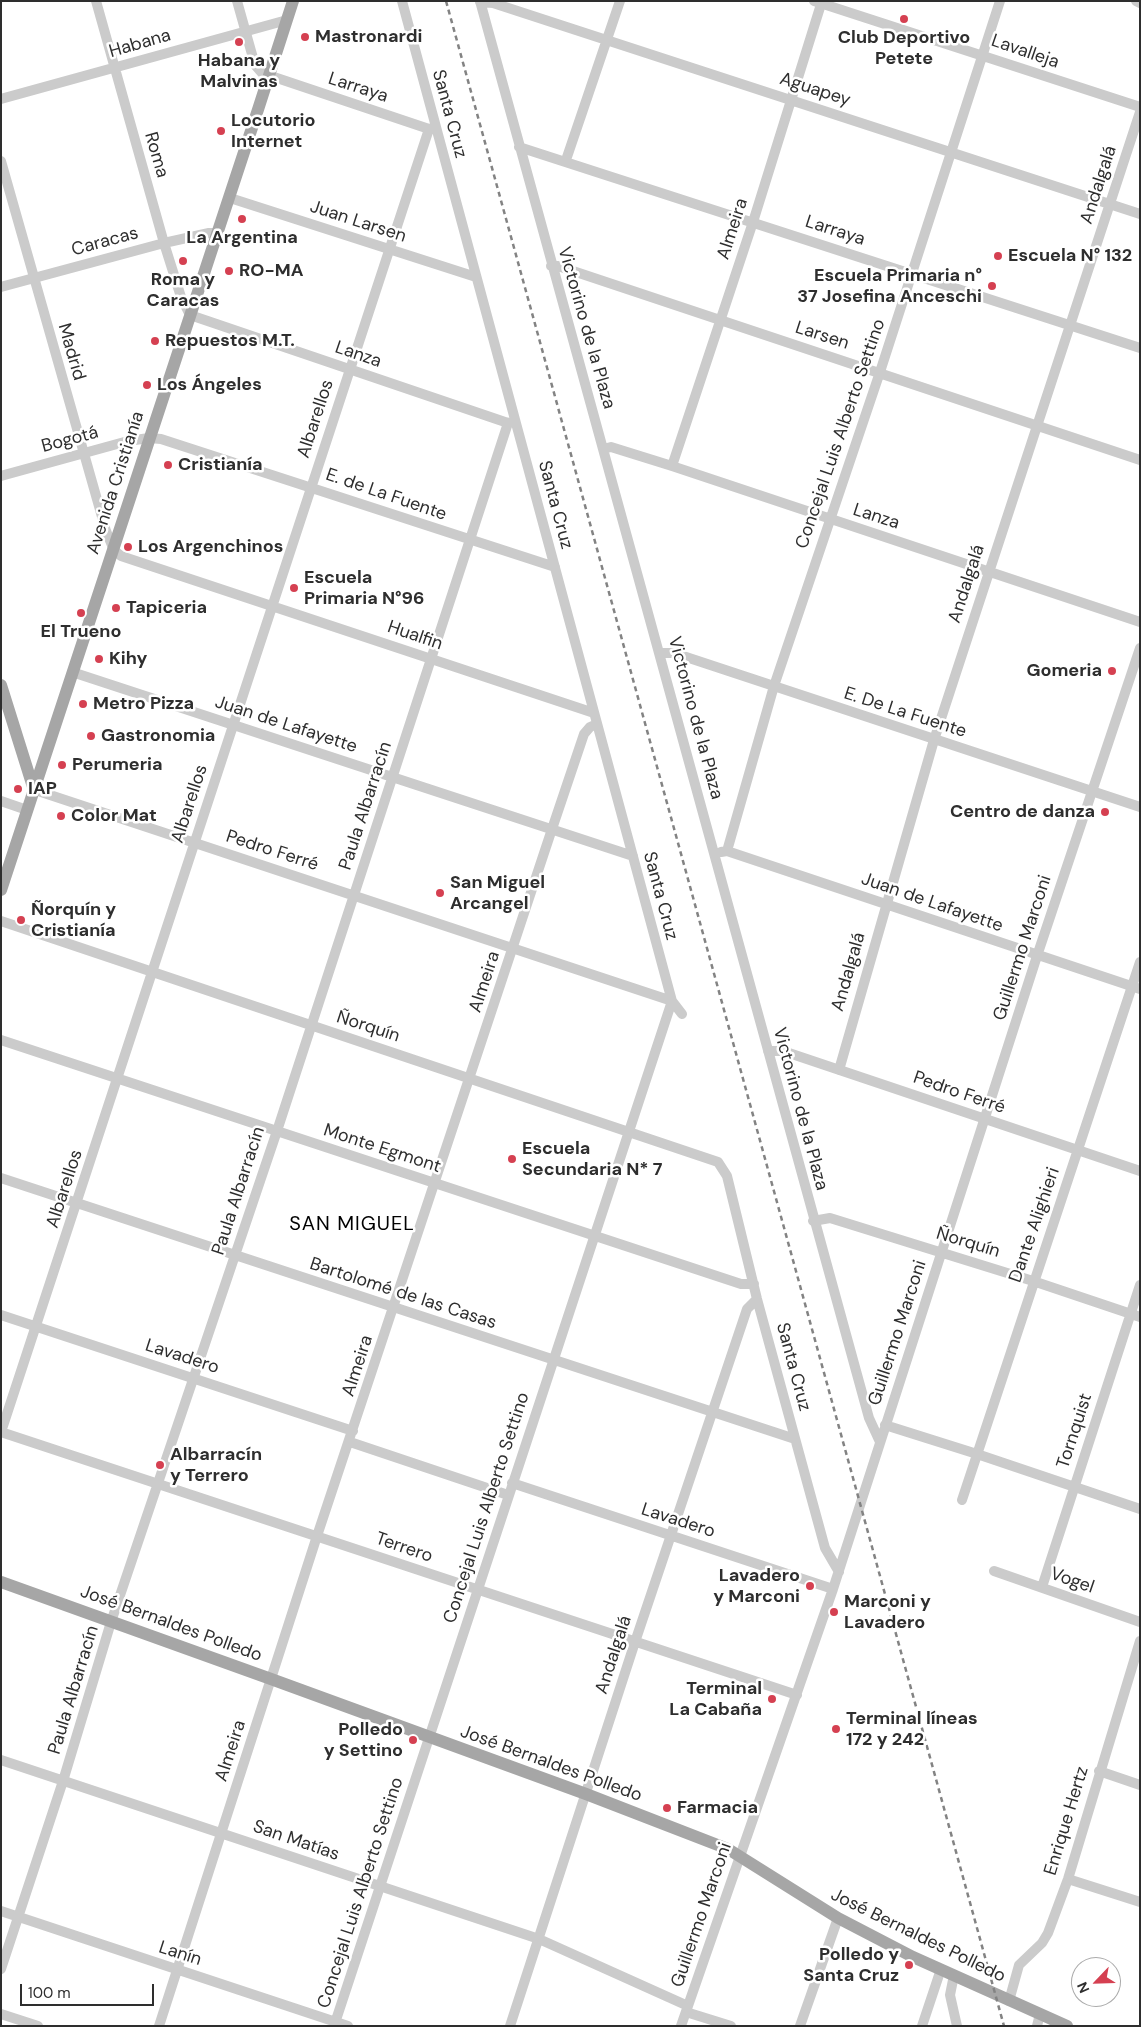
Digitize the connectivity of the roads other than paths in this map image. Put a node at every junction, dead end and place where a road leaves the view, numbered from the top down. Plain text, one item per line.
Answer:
1 (96, 1) edge
2 (237, 1) edge
3 (293, 1) edge
4 (402, 1) edge
5 (620, 1) edge
6 (1000, 1) edge
7 (1136, 1) edge
8 (480, 2) edge
9 (820, 2) edge
10 (1140, 3) edge
11 (287, 20) junction
12 (245, 31) junction
13 (607, 40) junction
14 (982, 54) junction
15 (114, 68) junction
16 (270, 76) junction
17 (1, 99) edge
18 (791, 99) junction
19 (1140, 108) edge
20 (1140, 112) edge
21 (432, 128) junction
22 (519, 147) junction
23 (951, 151) junction
24 (566, 160) junction
25 (1, 161) edge
26 (230, 198) junction
27 (1110, 204) junction
28 (1140, 214) edge
29 (753, 222) junction
30 (218, 233) junction
31 (164, 244) junction
32 (390, 249) junction
33 (551, 266) junction
34 (911, 272) junction
35 (476, 277) junction
36 (33, 278) junction
37 (1, 287) edge
38 (190, 315) junction
39 (721, 320) junction
40 (1069, 324) junction
41 (1140, 348) edge
42 (349, 369) junction
43 (880, 372) junction
44 (512, 422) junction
45 (1036, 425) junction
46 (149, 438) junction
47 (603, 448) junction
48 (82, 453) junction
49 (1140, 460) edge
50 (672, 466) junction
51 (1, 476) edge
52 (311, 487) junction
53 (829, 519) junction
54 (471, 541) junction
55 (114, 550) junction
56 (555, 567) junction
57 (988, 570) junction
58 (273, 606) junction
59 (1140, 622) edge
60 (1140, 648) edge
61 (660, 653) junction
62 (432, 659) junction
63 (72, 672) junction
64 (1, 685) edge
65 (774, 686) junction
66 (594, 713) junction
67 (597, 724) junction
68 (233, 725) junction
69 (934, 740) junction
70 (392, 776) junction
71 (33, 787) junction
72 (1092, 791) junction
73 (1, 801) edge
74 (1140, 807) edge
75 (27, 810) junction
76 (552, 829) junction
77 (194, 842) junction
78 (727, 851) junction
79 (714, 853) junction
80 (632, 856) junction
81 (1, 890) edge
82 (354, 895) junction
83 (885, 905) junction
84 (1, 921) edge
85 (513, 948) junction
86 (1037, 956) junction
87 (1140, 962) edge
88 (151, 972) junction
89 (1136, 987) edge
90 (672, 1001) junction
91 (682, 1014) dead end
92 (311, 1025) junction
93 (1, 1040) edge
94 (768, 1051) junction
95 (839, 1070) junction
96 (470, 1078) junction
97 (118, 1079) junction
98 (986, 1119) junction
99 (630, 1130) junction
100 (277, 1131) junction
101 (1077, 1150) junction
102 (723, 1166) joint
103 (1140, 1171) edge
104 (1, 1178) edge
105 (435, 1183) junction
106 (77, 1204) junction
107 (814, 1221) junction
108 (595, 1236) junction
109 (942, 1252) junction
110 (235, 1255) junction
111 (1033, 1280) junction
112 (754, 1284) junction
113 (1140, 1285) edge
114 (757, 1299) junction
115 (394, 1309) junction
116 (1, 1315) edge
117 (1135, 1315) edge
118 (36, 1326) junction
119 (552, 1360) junction
120 (194, 1378) junction
121 (712, 1413) junction
122 (885, 1426) junction
123 (353, 1431) junction
124 (1, 1432) edge
125 (795, 1439) junction
126 (350, 1442) junction
127 (880, 1442) junction
128 (978, 1454) junction
129 (512, 1483) junction
130 (158, 1485) junction
131 (1073, 1487) junction
132 (508, 1495) junction
133 (962, 1500) dead end
134 (1140, 1509) edge
135 (318, 1536) junction
136 (671, 1536) junction
137 (994, 1571) dead end
138 (839, 1572) junction
139 (1, 1582) edge
140 (1042, 1587) junction
141 (833, 1589) junction
142 (478, 1590) junction
143 (1139, 1618) edge
144 (111, 1622) junction
145 (1140, 1641) edge
146 (634, 1642) junction
147 (271, 1678) junction
148 (796, 1695) junction
149 (428, 1738) junction
150 (1, 1760) edge
151 (1099, 1771) junction
152 (63, 1781) junction
153 (1140, 1784) edge
154 (586, 1794) junction
155 (222, 1832) junction
156 (740, 1856) junction
157 (1068, 1879) junction
158 (380, 1888) junction
159 (1140, 1902) edge
160 (1, 1911) edge
161 (18, 1917) junction
162 (838, 1918) junction
163 (539, 1939) junction
164 (1, 1969) edge
165 (941, 1969) junction
166 (177, 1970) junction
167 (954, 1975) junction
168 (1009, 2000) junction
169 (687, 2009) junction
170 (1, 2014) edge
171 (1038, 2020) edge
172 (335, 2024) edge
173 (38, 2026) edge
174 (159, 2026) edge
175 (348, 2026) edge
176 (510, 2026) edge
177 (681, 2026) edge
178 (731, 2026) edge
179 (800, 2026) edge
180 (922, 2026) edge
181 (957, 2026) edge
182 (1067, 2026) edge

1 - 15 street, Roma
2 - 12 street
3 - 11 main road, Avenida Cristianía
4 - 21 street, Santa Cruz
5 - 13 street
6 - 14 street, Concejal Luis Alberto Settino
7 - 10 street
8 - 13 street, Aguapey
8 - 22 street, Victorino de la Plaza
9 - 14 street, Lavalleja
9 - 18 street, Almeira
11 - 12 street, Habana
11 - 16 main road, Avenida Cristianía
12 - 15 street, Habana
12 - 16 street
13 - 18 street, Aguapey
13 - 24 street
14 - 19 street, Lavalleja
14 - 23 street, Concejal Luis Alberto Settino
15 - 17 street, Habana
15 - 31 street, Roma
16 - 21 street, Larraya
16 - 26 main road, Avenida Cristianía
18 - 23 street, Aguapey
18 - 29 street, Almeira
20 - 27 street, Andalgalá
21 - 32 street, Albarellos
21 - 35 street, Santa Cruz
22 - 24 street, Larraya
22 - 33 street, Victorino de la Plaza
23 - 27 street, Aguapey
23 - 34 street, Concejal Luis Alberto Settino
24 - 29 street, Larraya
25 - 36 street, Madrid
26 - 30 main road, Avenida Cristianía
26 - 32 street, Juan Larsen
27 - 28 street, Aguapey
27 - 40 street, Andalgalá
29 - 34 street, Larraya
29 - 39 street, Almeira
30 - 31 street, Caracas
30 - 38 main road, Avenida Cristianía
31 - 36 street, Caracas
31 - 38 street, Roma
32 - 35 street, Juan Larsen
32 - 42 street, Albarellos
33 - 39 street, Larsen
33 - 47 street, Victorino de la Plaza
34 - 40 street, Larraya
34 - 43 street, Concejal Luis Alberto Settino
35 - 44 street, Santa Cruz
36 - 37 street, Caracas
36 - 48 street, Madrid
38 - 42 street, Lanza
38 - 46 main road, Avenida Cristianía
39 - 43 street, Larsen
39 - 50 street, Almeira
40 - 41 street, Larraya
40 - 45 street, Andalgalá
42 - 44 street, Lanza
42 - 52 street, Albarellos
43 - 45 street, Larsen
43 - 53 street, Concejal Luis Alberto Settino
44 - 54 street, Paula Albarracín
44 - 56 street, Santa Cruz
45 - 49 street, Larsen
45 - 57 street, Andalgalá
46 - 48 street, Bogotá
46 - 52 street, E. de La Fuente
46 - 55 main road, Avenida Cristianía
47 - 50 street, Lanza
47 - 61 street, Victorino de la Plaza
48 - 51 street, Bogotá
48 - 55 street, Madrid
50 - 53 street, Lanza
52 - 54 street, E. de La Fuente
52 - 58 street, Albarellos
53 - 57 street, Lanza
53 - 65 street, Concejal Luis Alberto Settino
54 - 56 street, E. de La Fuente
54 - 62 street, Paula Albarracín
55 - 58 street, Hualfin
55 - 63 main road, Avenida Cristianía
56 - 66 street, Santa Cruz
57 - 59 street, Lanza
57 - 69 street, Andalgalá
58 - 62 street, Hualfin
58 - 68 street, Albarellos
60 - 72 street, Guillermo Marconi
61 - 65 street, E. De La Fuente
61 - 79 street, Victorino de la Plaza
62 - 66 street, Hualfin
62 - 70 street, Paula Albarracín
63 - 68 street, Juan de Lafayette
63 - 71 main road, Avenida Cristianía
64 - 71 main road
65 - 69 street, E. De La Fuente
65 - 78 street, Concejal Luis Alberto Settino
66 - 67 street, Santa Cruz
67 - 76 street, Almeira
67 - 80 street, Santa Cruz
68 - 70 street, Juan de Lafayette
68 - 77 street, Albarellos
69 - 72 street, E. De La Fuente
69 - 83 street, Andalgalá
70 - 76 street, Juan de Lafayette
70 - 82 street, Paula Albarracín
71 - 75 main road, Avenida Cristianía
71 - 77 street, Pedro Ferré
72 - 74 street, E. De La Fuente
72 - 86 street, Guillermo Marconi
73 - 75 street
75 - 81 main road, Avenida Cristianía
76 - 80 street, Juan de Lafayette
76 - 85 street, Almeira
77 - 82 street, Pedro Ferré
77 - 88 street, Albarellos
78 - 79 street, Juan de Lafayette
78 - 83 street, Juan de Lafayette
79 - 94 street, Victorino de la Plaza
80 - 90 street, Santa Cruz
82 - 85 street, Pedro Ferré
82 - 92 street, Paula Albarracín
83 - 86 street, Juan de Lafayette
83 - 95 street, Andalgalá
84 - 88 street, Ñorquín
85 - 90 street, Pedro Ferré
85 - 96 street, Almeira
86 - 89 street, Juan de Lafayette
86 - 98 street, Guillermo Marconi
87 - 89 street, Dante Alighieri
88 - 92 street, Ñorquín
88 - 97 street, Albarellos
89 - 101 street, Dante Alighieri
90 - 91 street, Santa Cruz
90 - 99 street, Concejal Luis Alberto Settino
92 - 96 street, Ñorquín
92 - 100 street, Paula Albarracín
93 - 97 street, Monte Egmont
94 - 95 street, Pedro Ferré
94 - 107 street, Victorino de la Plaza
95 - 98 street, Pedro Ferré
96 - 99 street, Ñorquín
96 - 105 street, Almeira
97 - 100 street, Monte Egmont
97 - 106 street, Albarellos
98 - 101 street, Pedro Ferré
98 - 109 street, Guillermo Marconi
99 - 102 street, Ñorquín
99 - 108 street, Concejal Luis Alberto Settino
100 - 105 street, Monte Egmont
100 - 110 street, Paula Albarracín
101 - 103 street, Pedro Ferré
101 - 111 street, Dante Alighieri
102 - 112 street, Santa Cruz
104 - 106 street, Bartolomé de las Casas
105 - 108 street, Monte Egmont
105 - 115 street, Almeira
106 - 110 street, Bartolomé de las Casas
106 - 118 street, Albarellos
107 - 109 street, Ñorquín
107 - 127 street, Victorino de la Plaza
108 - 112 street, Monte Egmont
108 - 119 street, Concejal Luis Alberto Settino
109 - 111 street, Ñorquín
109 - 122 street, Guillermo Marconi
110 - 115 street, Bartolomé de las Casas
110 - 120 street, Paula Albarracín
111 - 117 street, Ñorquín
111 - 128 street, Dante Alighieri
112 - 114 street, Santa Cruz
113 - 117 street, Tornquist
114 - 121 street, Andalgalá
114 - 125 street, Santa Cruz
115 - 119 street, Bartolomé de las Casas
115 - 123 street, Almeira
116 - 118 street, Lavadero
117 - 131 street, Tornquist
118 - 120 street, Lavadero
118 - 124 street, Albarellos
119 - 121 street, Bartolomé de las Casas
119 - 129 street, Concejal Luis Alberto Settino
120 - 123 street, Lavadero
120 - 130 street, Paula Albarracín
121 - 125 street, Bartolomé de las Casas
121 - 136 street, Andalgalá
122 - 127 street, Guillermo Marconi
122 - 128 street
123 - 126 street, Almeira
124 - 130 street, Terrero
125 - 138 street, Santa Cruz
126 - 132 street
126 - 135 street, Almeira
127 - 138 street, Guillermo Marconi
128 - 131 street
128 - 133 street, Dante Alighieri
129 - 132 street, Concejal Luis Alberto Settino
129 - 136 street, Lavadero
130 - 135 street, Terrero
130 - 144 street, Paula Albarracín
131 - 134 street
131 - 140 street, Tornquist
132 - 142 street, Concejal Luis Alberto Settino
135 - 142 street, Terrero
135 - 147 street, Almeira
136 - 141 street, Lavadero
136 - 146 street, Andalgalá
137 - 140 street, Vogel
138 - 141 street, Guillermo Marconi
139 - 144 main road, José Bernaldes Polledo
140 - 143 street, Vogel
141 - 148 street, Guillermo Marconi
142 - 146 street, Terrero
142 - 149 street, Concejal Luis Alberto Settino
144 - 147 main road, José Bernaldes Polledo
144 - 152 street, Paula Albarracín
145 - 151 street, Enrique Hertz
146 - 148 street, Terrero
146 - 154 street, Andalgalá
147 - 149 main road, José Bernaldes Polledo
147 - 155 street, Almeira
148 - 156 street, Guillermo Marconi
149 - 154 main road, José Bernaldes Polledo
149 - 158 street, Concejal Luis Alberto Settino
150 - 152 street, San Matías
151 - 153 street
151 - 157 street, Enrique Hertz
152 - 155 street, San Matías
152 - 161 street, Paula Albarracín
154 - 156 main road, José Bernaldes Polledo
154 - 163 street, Andalgalá
155 - 158 street, San Matías
155 - 166 street, Almeira
156 - 162 main road, José Bernaldes Polledo
156 - 169 street, Guillermo Marconi
157 - 159 street
157 - 168 street, Enrique Hertz
158 - 163 street, San Matías
158 - 172 street, Concejal Luis Alberto Settino
160 - 161 street, Lanín
161 - 164 street, Paula Albarracín
161 - 166 street, Lanín
162 - 165 main road, José Bernaldes Polledo
162 - 179 street
163 - 169 street, San Matías
163 - 176 street, Andalgalá
165 - 167 main road, José Bernaldes Polledo
165 - 180 street
166 - 172 street, Lanín
166 - 174 street, Almeira
167 - 168 main road, José Bernaldes Polledo
167 - 181 street
168 - 171 main road, José Bernaldes Polledo
169 - 177 street, Guillermo Marconi
169 - 178 street, San Matías
170 - 173 street
171 - 182 main road, José Bernaldes Polledo
172 - 175 street, Lanín

